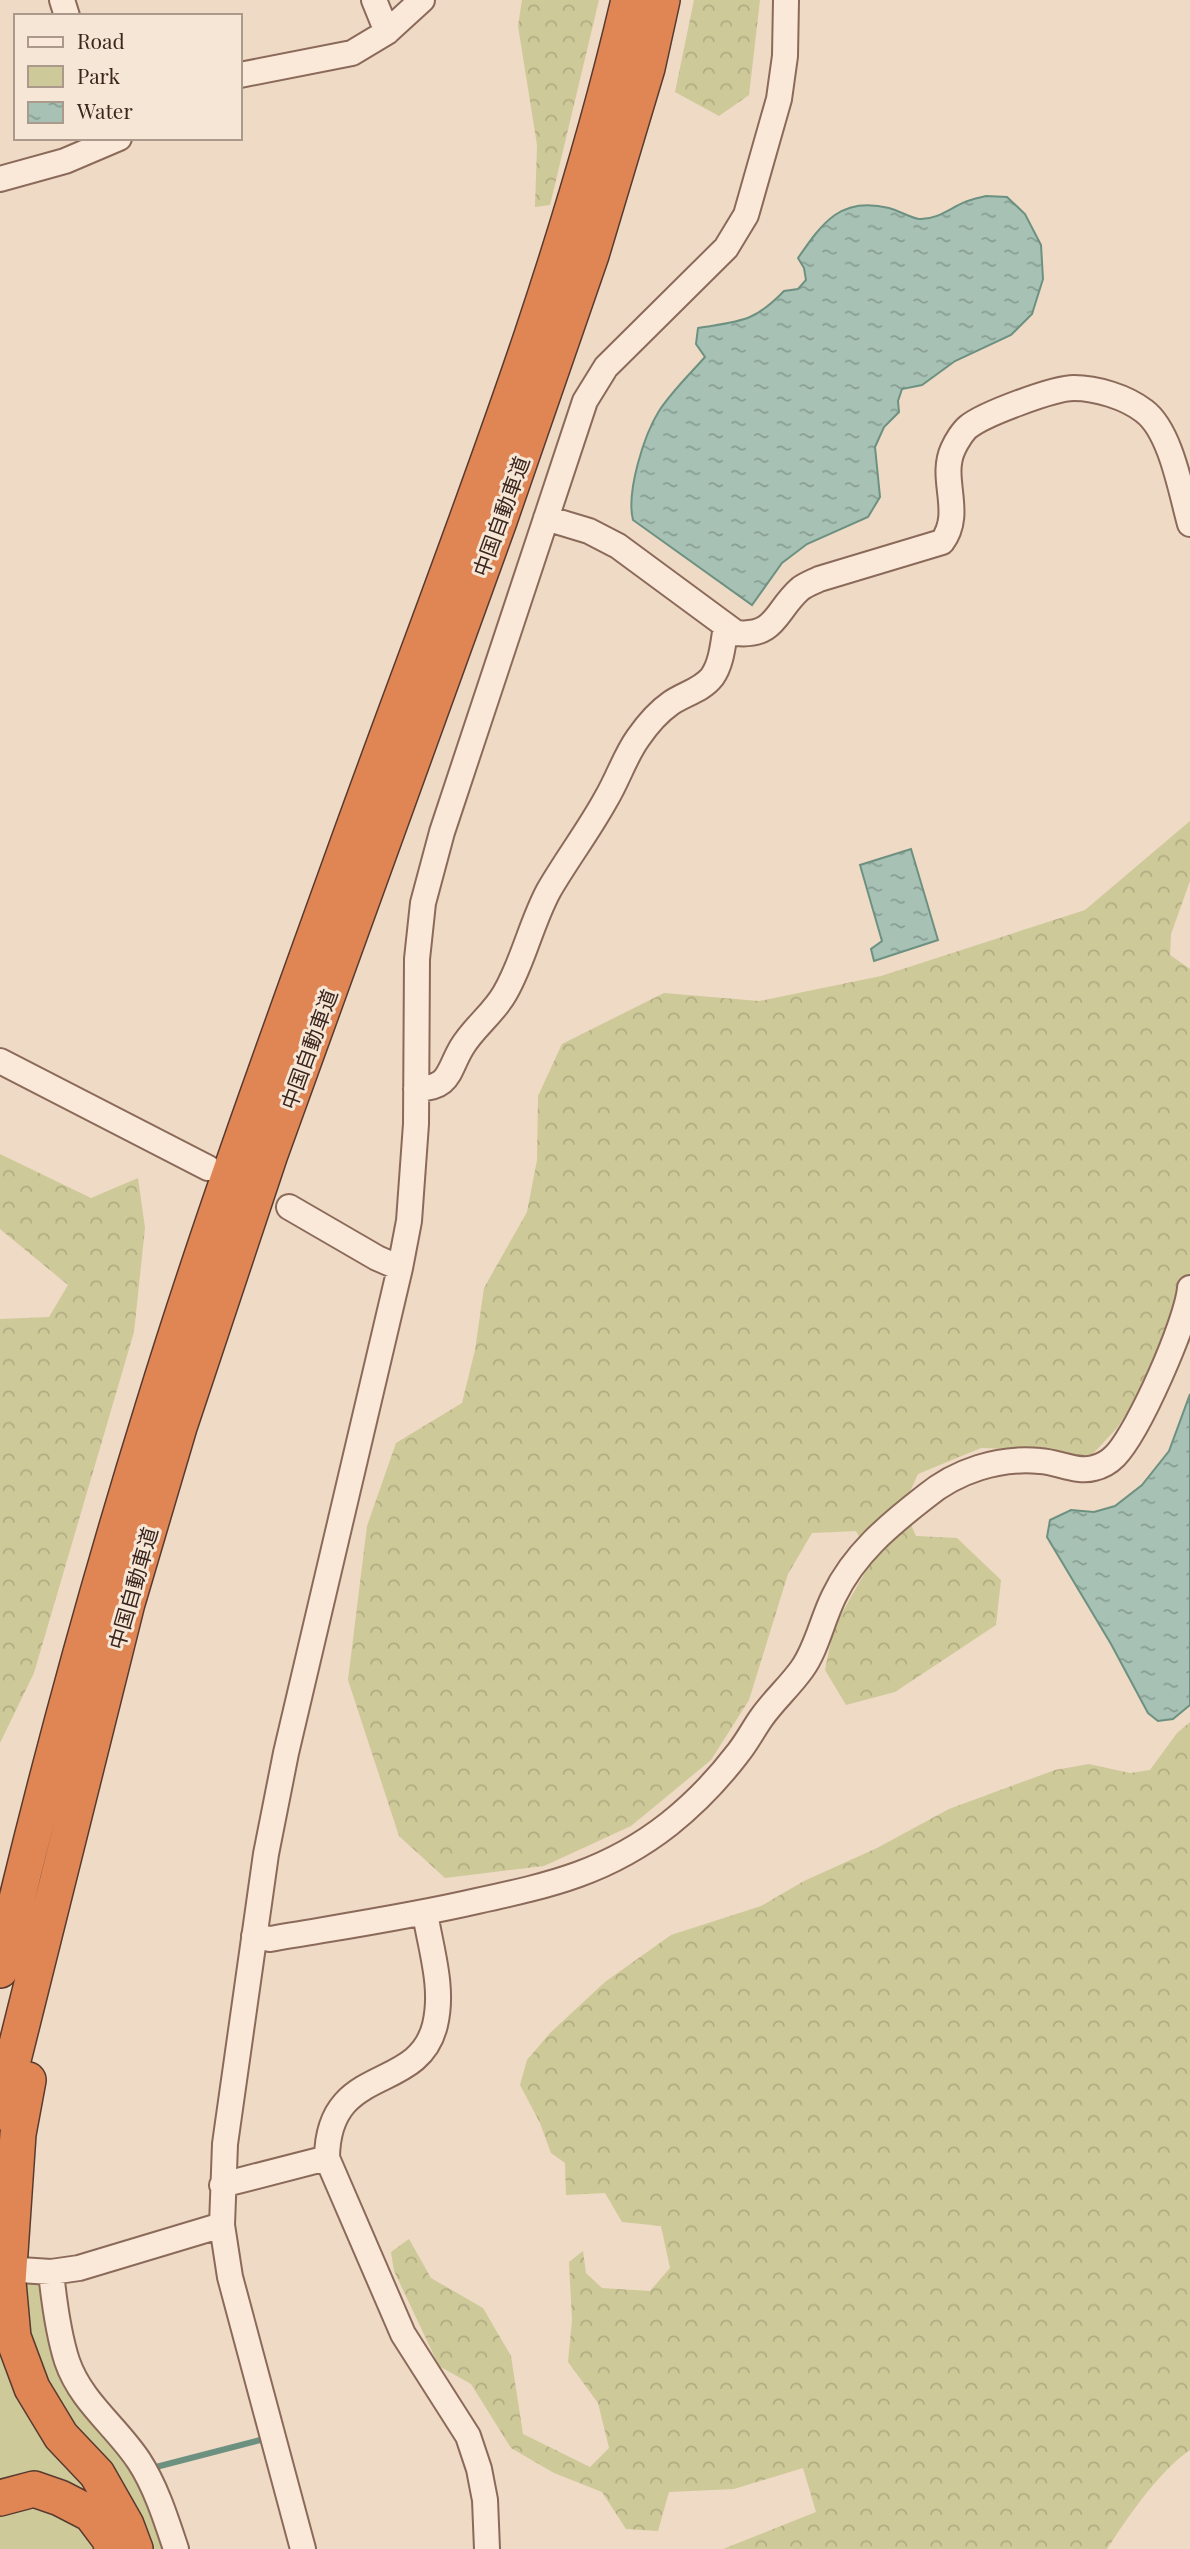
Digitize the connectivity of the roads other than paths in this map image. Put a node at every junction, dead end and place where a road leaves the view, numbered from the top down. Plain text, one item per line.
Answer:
1 (374, 0) edge
2 (422, 0) edge
3 (629, 0) edge
4 (662, 0) edge
5 (786, 0) edge
6 (387, 32) junction
7 (242, 75) edge
8 (111, 140) edge
9 (0, 179) edge
10 (546, 518) junction
11 (1190, 524) edge
12 (726, 626) junction
13 (2, 1067) edge
14 (416, 1089) junction
15 (208, 1168) dead end
16 (289, 1207) dead end
17 (400, 1268) junction
18 (1190, 1287) edge
19 (82, 1777) junction
20 (425, 1913) junction
21 (254, 1936) junction
22 (0, 1970) edge
23 (0, 2112) edge
24 (327, 2158) junction
25 (222, 2185) junction
26 (222, 2225) junction
27 (20, 2270) dead end
28 (51, 2272) junction
29 (0, 2498) edge
30 (113, 2549) edge
31 (135, 2549) edge
32 (176, 2549) edge
33 (303, 2549) edge
34 (487, 2549) edge

1 - 6 street
2 - 6 street
3 - 22 highway, 中国自動車道
4 - 19 highway, 中国自動車道
5 - 10 street
6 - 7 street
8 - 9 street
10 - 12 street
10 - 14 street
11 - 12 street
12 - 14 street
13 - 15 street
14 - 17 street
16 - 17 street
17 - 21 street
18 - 20 street
19 - 23 highway, 中国自動車道
19 - 31 highway
20 - 21 street
20 - 24 street
21 - 25 street
24 - 25 street
24 - 34 street
25 - 26 street
26 - 28 street
26 - 33 street
27 - 28 street
28 - 32 street
29 - 30 highway

